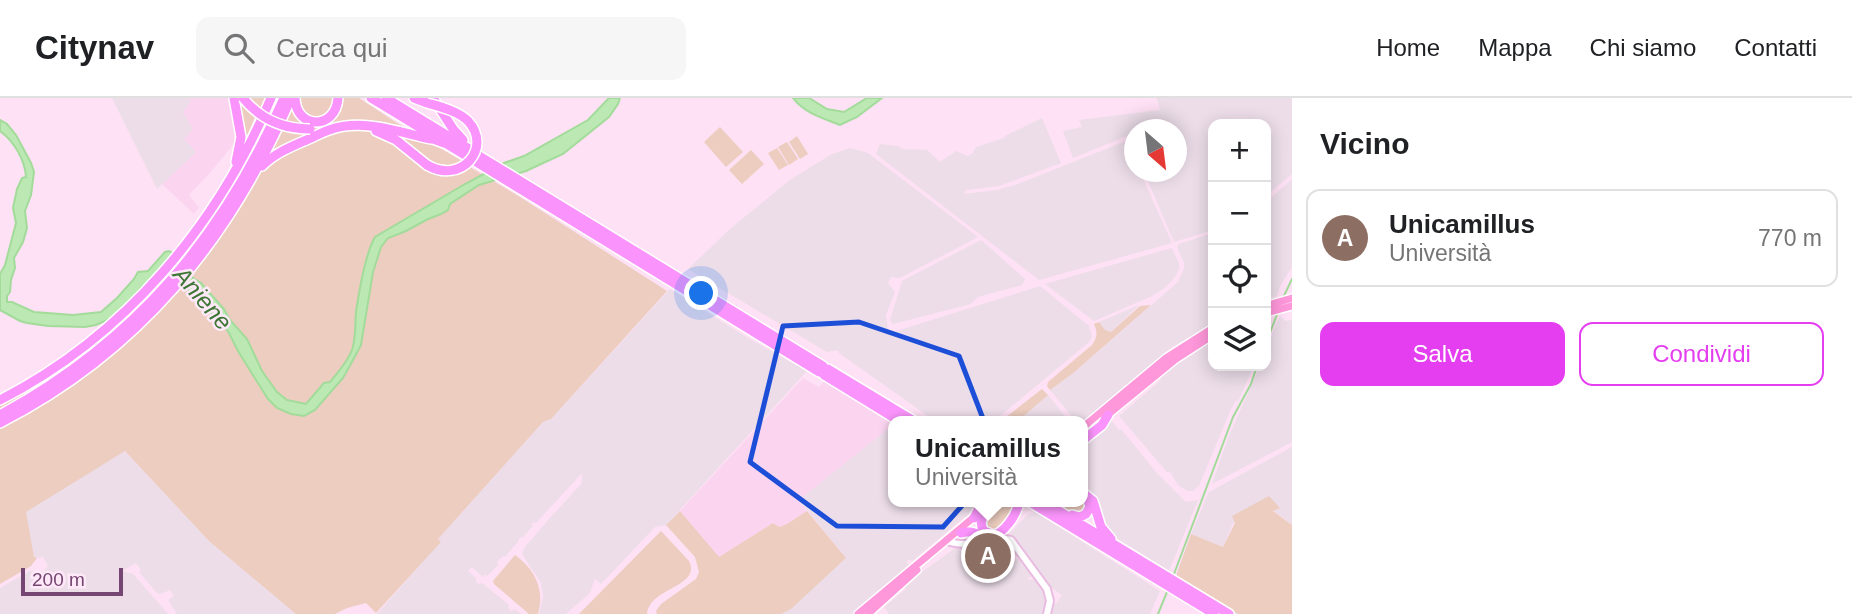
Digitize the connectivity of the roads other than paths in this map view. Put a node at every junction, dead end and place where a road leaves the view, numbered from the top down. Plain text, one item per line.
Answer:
1 (234, 98) edge
2 (243, 98) edge
3 (271, 98) edge
4 (281, 98) edge
5 (293, 98) edge
6 (338, 98) edge
7 (371, 98) edge
8 (386, 98) edge
9 (414, 98) edge
10 (430, 100) edge
11 (311, 133) junction
12 (444, 143) junction
13 (475, 156) junction
14 (233, 174) junction
15 (239, 201) junction
16 (190, 255) junction
17 (1292, 298) edge
18 (1288, 304) edge
19 (1208, 331) edge
20 (1208, 338) edge
21 (109, 339) junction
22 (824, 370) junction
23 (0, 401) edge
24 (0, 412) edge
25 (1110, 414) junction
26 (892, 416) edge
27 (905, 416) edge
28 (0, 423) edge
29 (1088, 424) edge
30 (1088, 431) edge
31 (1088, 437) edge
32 (1088, 497) edge
33 (1088, 499) edge
34 (979, 507) edge
35 (988, 507) edge
36 (989, 507) edge
37 (990, 507) edge
38 (1017, 507) edge
39 (1034, 507) edge
40 (1046, 507) edge
41 (1046, 507) edge
42 (1015, 514) junction
43 (1064, 514) junction
44 (974, 518) junction
45 (961, 533) junction
46 (997, 534) junction
47 (950, 542) junction
48 (1117, 546) junction
49 (1165, 580) junction
50 (1178, 588) junction
51 (858, 614) edge
52 (868, 614) edge
53 (1047, 614) edge
54 (1214, 614) edge
55 (1228, 614) edge

1 - 14 highway
2 - 11 highway, bridge
3 - 14 highway
4 - 16 highway
5 - 6 highway
5 - 15 highway
7 - 12 highway
8 - 13 highway
9 - 10 highway
10 - 11 highway, bridge
10 - 13 highway
11 - 12 highway
11 - 15 highway
12 - 13 highway
13 - 22 highway
14 - 16 highway
15 - 16 highway
16 - 21 highway
17 - 18 main road
19 - 29 main road
20 - 25 main road
21 - 23 highway
21 - 24 highway
21 - 28 highway
22 - 26 highway
22 - 27 highway
25 - 30 main road
25 - 31 highway
32 - 48 highway
33 - 43 highway
34 - 44 highway
35 - 44 main road
36 - 45 main road
37 - 46 highway
38 - 42 highway
39 - 42 highway
40 - 43 highway
41 - 49 highway
42 - 46 highway
43 - 48 highway
44 - 51 main road
45 - 46 highway
45 - 47 main road
47 - 52 main road
47 - 53 street
48 - 49 highway
49 - 50 highway
50 - 54 highway
50 - 55 highway

